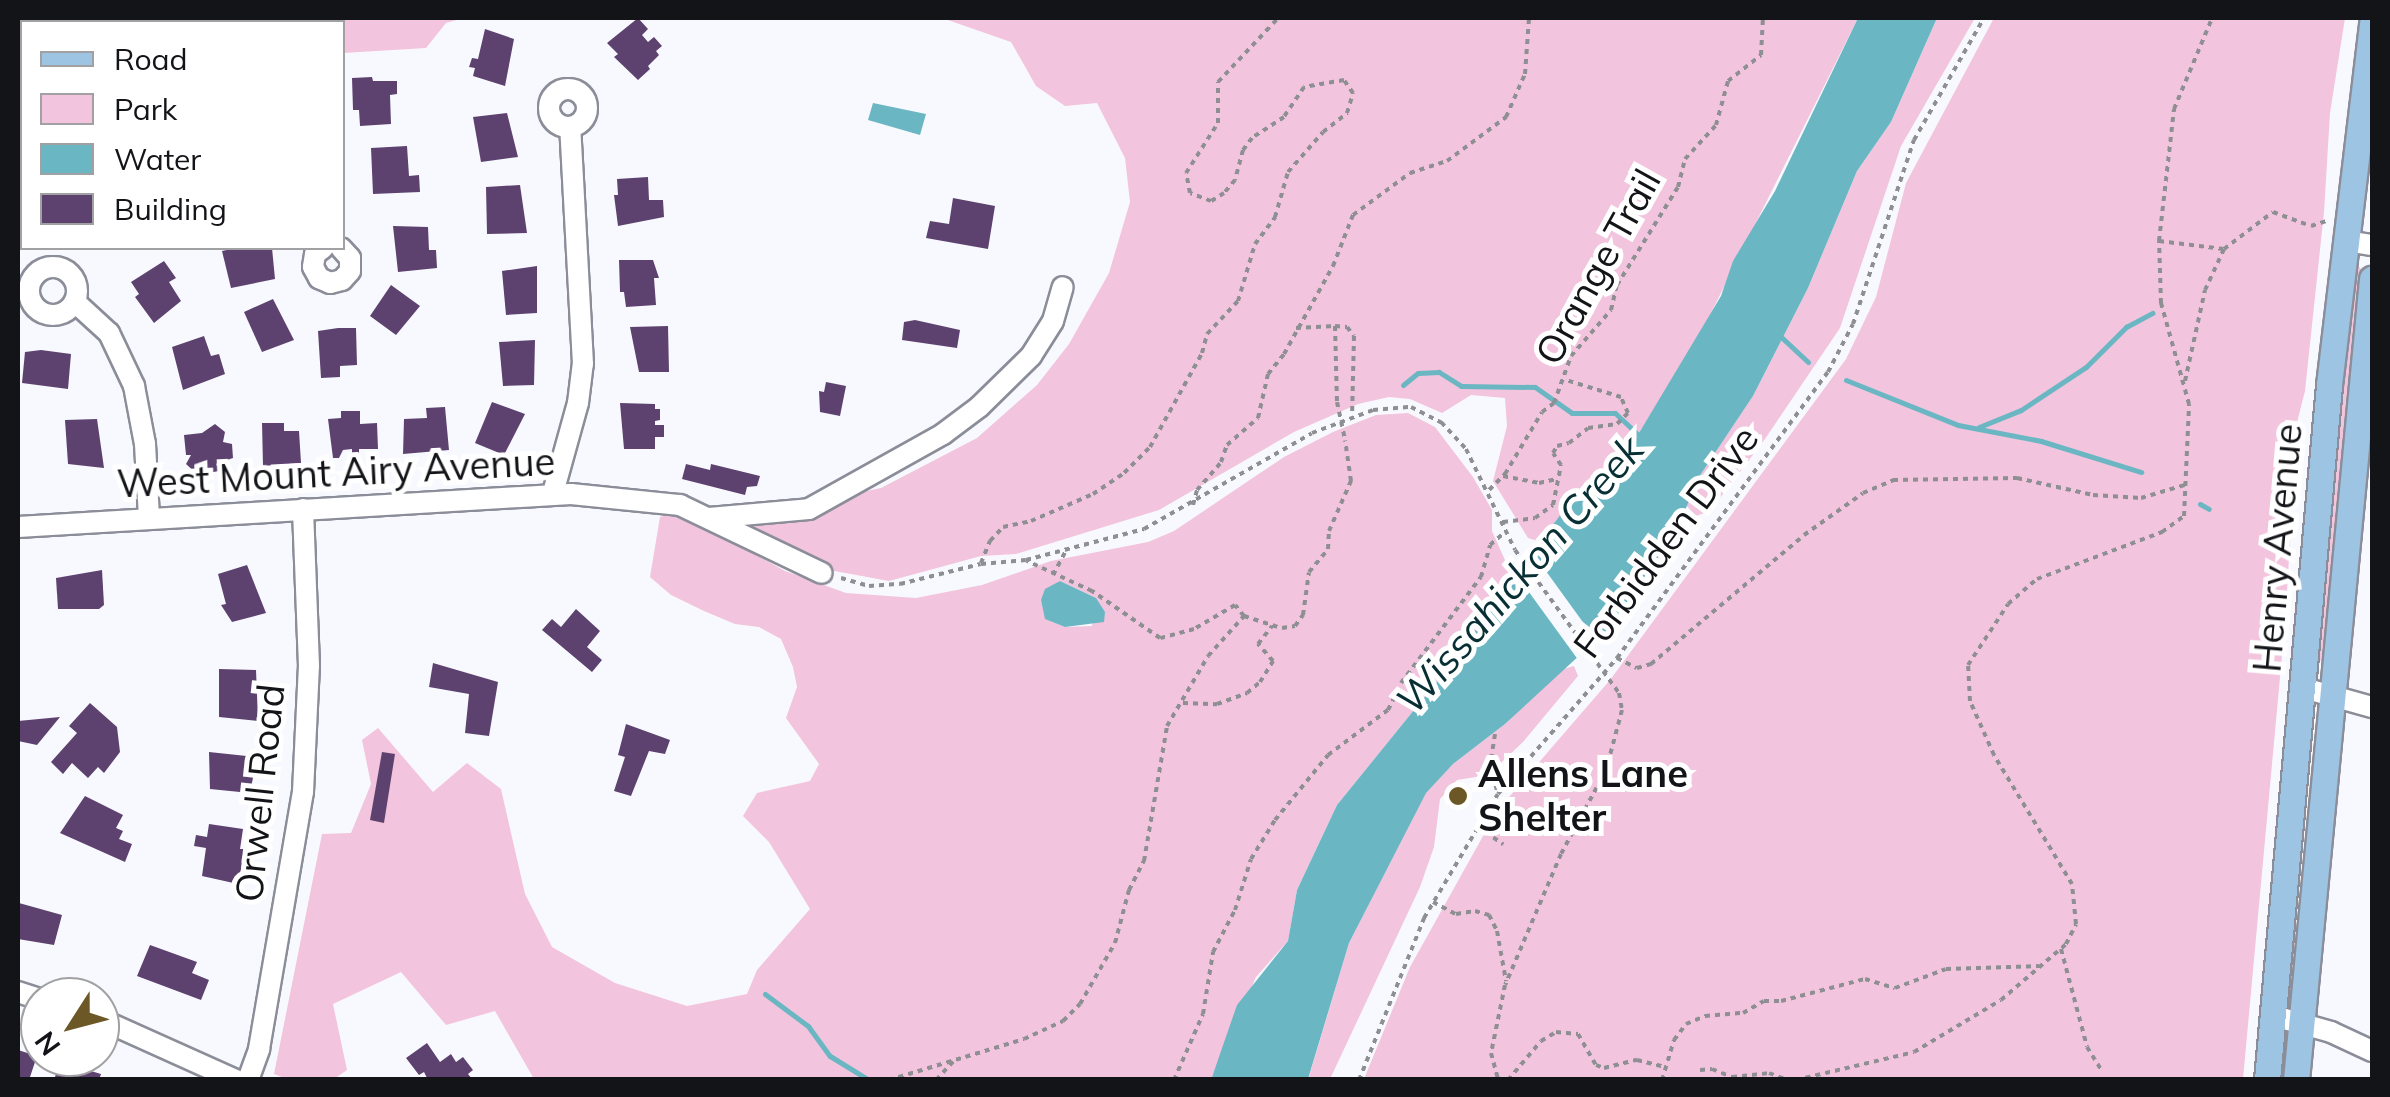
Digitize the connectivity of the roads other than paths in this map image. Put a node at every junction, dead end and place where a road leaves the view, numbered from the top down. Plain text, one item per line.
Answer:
1 (2372, 23) edge
2 (570, 127) dead end
3 (2347, 231) junction
4 (2372, 245) edge
5 (320, 250) edge
6 (343, 250) edge
7 (2372, 279) edge
8 (1063, 287) dead end
9 (75, 302) dead end
10 (553, 493) junction
11 (303, 509) junction
12 (149, 518) junction
13 (708, 518) junction
14 (18, 526) edge
15 (822, 573) road end
16 (2304, 688) junction
17 (2333, 693) junction
18 (2372, 707) edge
19 (2274, 1016) junction
20 (2301, 1022) junction
21 (120, 1028) edge
22 (2372, 1052) edge
23 (236, 1080) edge
24 (248, 1080) edge
25 (2267, 1080) edge
26 (2296, 1080) edge

1 - 3 main road, Henry Avenue
2 - 10 street
3 - 4 street
3 - 16 main road, Henry Avenue
5 - 6 street
7 - 17 main road, Henry Avenue
8 - 13 street
9 - 12 street
10 - 11 street, West Mount Airy Avenue
10 - 13 street, West Mount Airy Avenue
11 - 12 street, West Mount Airy Avenue
11 - 24 street, Orwell Road
12 - 14 street, West Mount Airy Avenue
13 - 15 street, West Mount Airy Avenue
16 - 17 street
16 - 19 main road, Henry Avenue
17 - 18 street
17 - 20 main road, Henry Avenue
19 - 20 street
19 - 25 main road, Henry Avenue
20 - 22 street
20 - 26 main road, Henry Avenue
21 - 23 street

